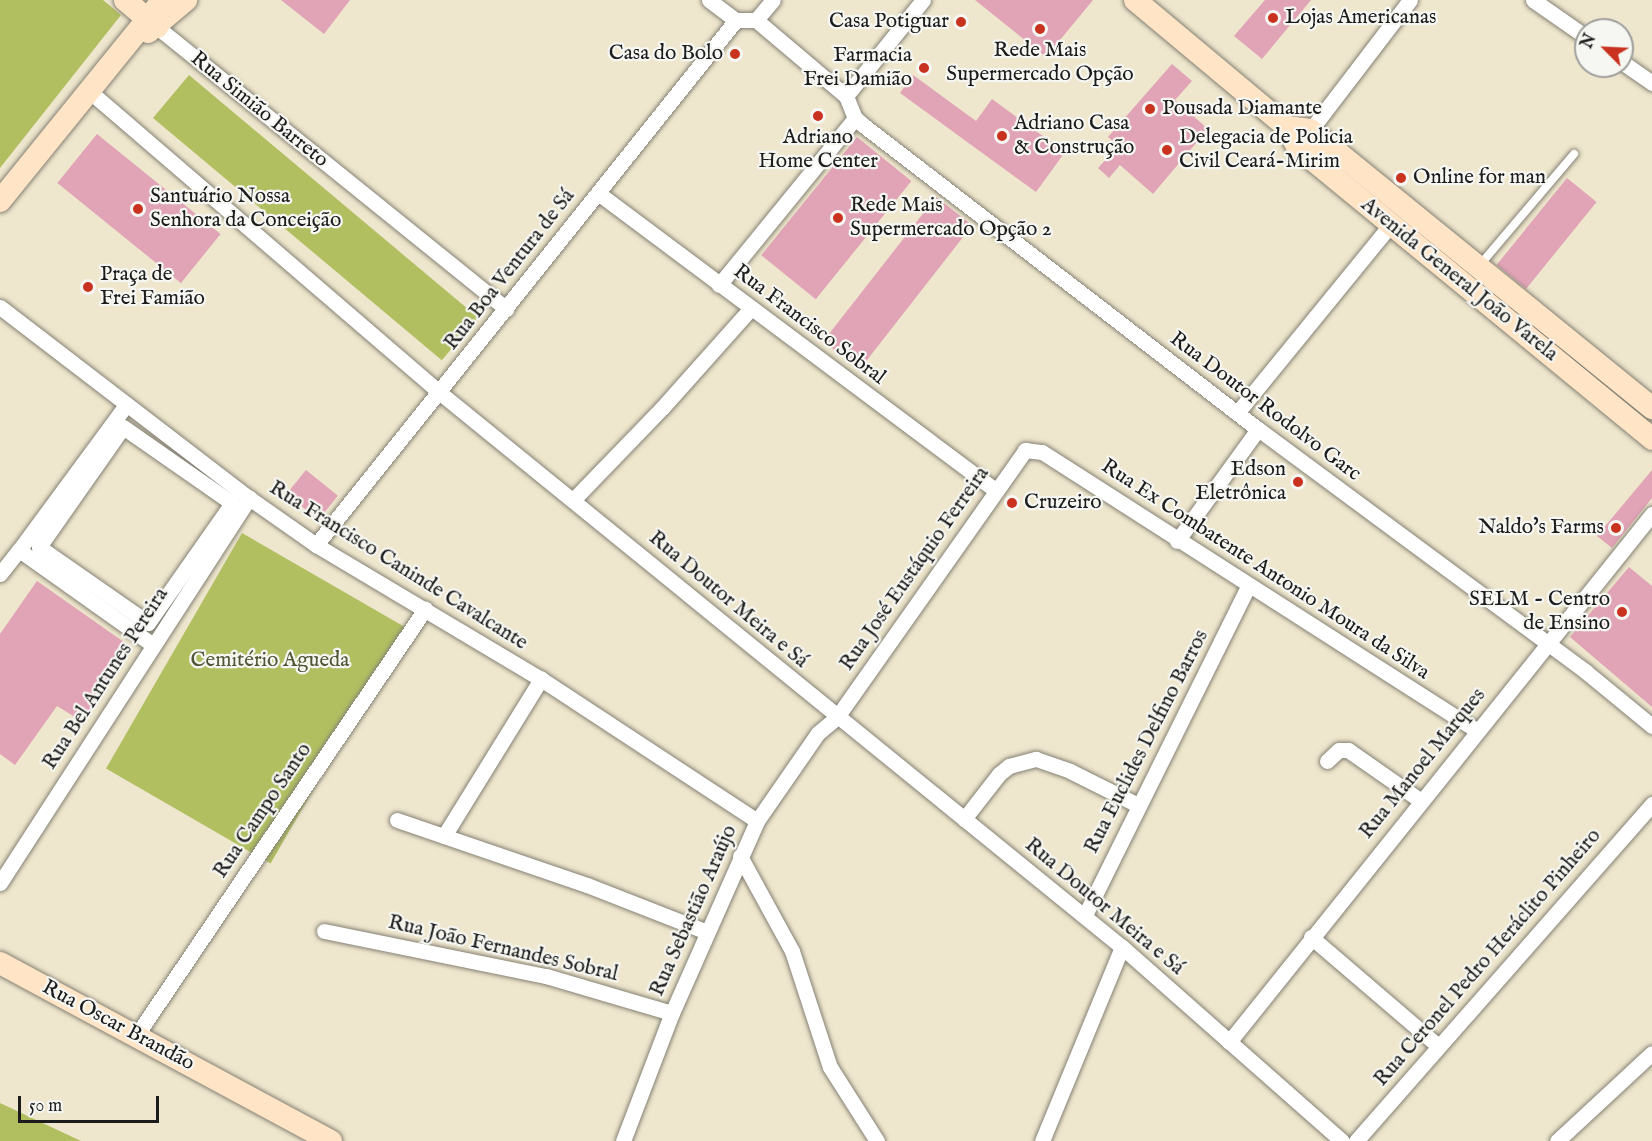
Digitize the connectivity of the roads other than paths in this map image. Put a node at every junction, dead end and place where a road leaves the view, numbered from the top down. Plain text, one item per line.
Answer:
1 (125, 0) edge
2 (163, 0) edge
3 (186, 0) edge
4 (709, 0) edge
5 (773, 0) edge
6 (923, 0) edge
7 (1136, 0) edge
8 (1410, 0) edge
9 (1533, 0) edge
10 (736, 20) junction
11 (756, 20) junction
12 (153, 23) junction
13 (1574, 29) edge
14 (1634, 70) edge
15 (1652, 83) edge
16 (88, 90) junction
17 (846, 96) junction
18 (855, 118) junction
19 (1298, 135) junction
20 (1574, 154) dead end
21 (598, 193) junction
22 (0, 201) edge
23 (1391, 224) junction
24 (1478, 267) junction
25 (719, 285) junction
26 (0, 308) edge
27 (751, 308) junction
28 (506, 309) junction
29 (439, 392) junction
30 (126, 405) junction
31 (1652, 408) edge
32 (1237, 413) junction
33 (1258, 429) junction
34 (1652, 439) edge
35 (1030, 448) joint
36 (995, 490) junction
37 (249, 498) junction
38 (574, 499) junction
39 (1652, 514) edge
40 (1177, 541) junction
41 (316, 545) junction
42 (39, 547) joint
43 (19, 550) junction
44 (0, 574) edge
45 (1248, 587) junction
46 (425, 609) junction
47 (1548, 644) junction
48 (153, 645) junction
49 (541, 679) junction
50 (837, 717) junction
51 (1652, 726) edge
52 (1476, 730) junction
53 (1327, 761) dead end
54 (1421, 801) junction
55 (1652, 804) edge
56 (1138, 805) junction
57 (964, 819) junction
58 (397, 820) dead end
59 (757, 821) junction
60 (444, 836) junction
61 (740, 856) junction
62 (0, 883) edge
63 (1085, 915) junction
64 (324, 931) dead end
65 (707, 932) junction
66 (1311, 937) junction
67 (1122, 947) junction
68 (0, 963) edge
69 (672, 1013) junction
70 (136, 1036) junction
71 (1229, 1042) junction
72 (1438, 1046) junction
73 (1652, 1053) edge
74 (331, 1141) edge
75 (623, 1141) edge
76 (877, 1141) edge
77 (1042, 1141) edge
78 (1342, 1141) edge
79 (1356, 1141) edge
80 (1557, 1141) edge

1 - 12 main road, Rua Simião Barreto
2 - 12 main road
3 - 12 main road
4 - 10 street
5 - 11 street
6 - 17 street
7 - 19 main road, Avenida General João Varela
8 - 19 street
9 - 13 street
10 - 11 street
10 - 21 street, Rua Boa Ventura de Sá
11 - 17 street
12 - 16 main road
12 - 28 street, Rua Simião Barreto
14 - 15 street
16 - 22 main road
16 - 29 street, Rua Doutor Meira e Sá
17 - 18 street
18 - 25 street
18 - 32 street, Rua Doutor Rodolvo Garc
19 - 23 main road, Avenida General João Varela
19 - 24 main road
20 - 24 lane
21 - 25 street, Rua Francisco Sobral
21 - 28 street, Rua Boa Ventura de Sá
23 - 32 street
23 - 34 main road, Avenida General João Varela
24 - 31 main road
25 - 27 street, Rua Francisco Sobral
26 - 30 street, Rua Francisco Caninde Cavalcante
27 - 36 street, Rua Francisco Sobral
27 - 38 street
28 - 29 street, Rua Boa Ventura de Sá
29 - 38 street, Rua Doutor Meira e Sá
29 - 41 street, Rua Boa Ventura de Sá
30 - 37 street, Rua Francisco Caninde Cavalcante
30 - 43 street
32 - 33 street, Rua Doutor Rodolvo Garc
33 - 40 street
33 - 47 street, Rua Doutor Rodolvo Garc
35 - 36 street, Rua José Eustáquio Ferreira
35 - 40 street, Rua Ex Combatente Antonio Moura da Silva
36 - 50 street, Rua José Eustáquio Ferreira
37 - 41 street, Rua Francisco Caninde Cavalcante
37 - 48 street, Rua Bel Antunes Pereira
38 - 50 street, Rua Doutor Meira e Sá
39 - 47 street, Rua Manoel Marques
40 - 45 street, Rua Ex Combatente Antonio Moura da Silva
41 - 46 street, Rua Francisco Caninde Cavalcante
42 - 42 street
43 - 44 street
43 - 48 street
45 - 52 street, Rua Ex Combatente Antonio Moura da Silva
45 - 56 street, Rua Euclides Delfino Barros
46 - 49 street, Rua Francisco Caninde Cavalcante
46 - 70 street, Rua Campo Santo
47 - 51 street, Rua Doutor Rodolvo Garc
47 - 52 street, Rua Manoel Marques
48 - 62 street, Rua Bel Antunes Pereira
49 - 59 street, Rua Francisco Caninde Cavalcante
49 - 60 street
50 - 57 street, Rua Doutor Meira e Sá
50 - 59 street, Rua Sebastião Araújo
52 - 54 street, Rua Manoel Marques
53 - 54 street
54 - 66 street, Rua Manoel Marques
55 - 72 street, Rua Ceronel Pedro Heráclito Pinheiro
56 - 57 street
56 - 63 street, Rua Euclides Delfino Barros
57 - 63 street, Rua Doutor Meira e Sá
58 - 60 street
59 - 61 street, Rua Sebastião Araújo
60 - 65 street
61 - 65 street, Rua Sebastião Araújo
61 - 76 street
63 - 67 street, Rua Doutor Meira e Sá
64 - 69 street, Rua João Fernandes Sobral
65 - 69 street, Rua Sebastião Araújo
66 - 71 street, Rua Manoel Marques
66 - 72 street
67 - 71 street, Rua Doutor Meira e Sá
67 - 77 street
68 - 70 main road, Rua Oscar Brandão
69 - 75 street, Rua Sebastião Araújo
70 - 74 main road, Rua Oscar Brandão
71 - 78 street, Rua Doutor Meira e Sá
72 - 79 street, Rua Ceronel Pedro Heráclito Pinheiro
73 - 80 street

